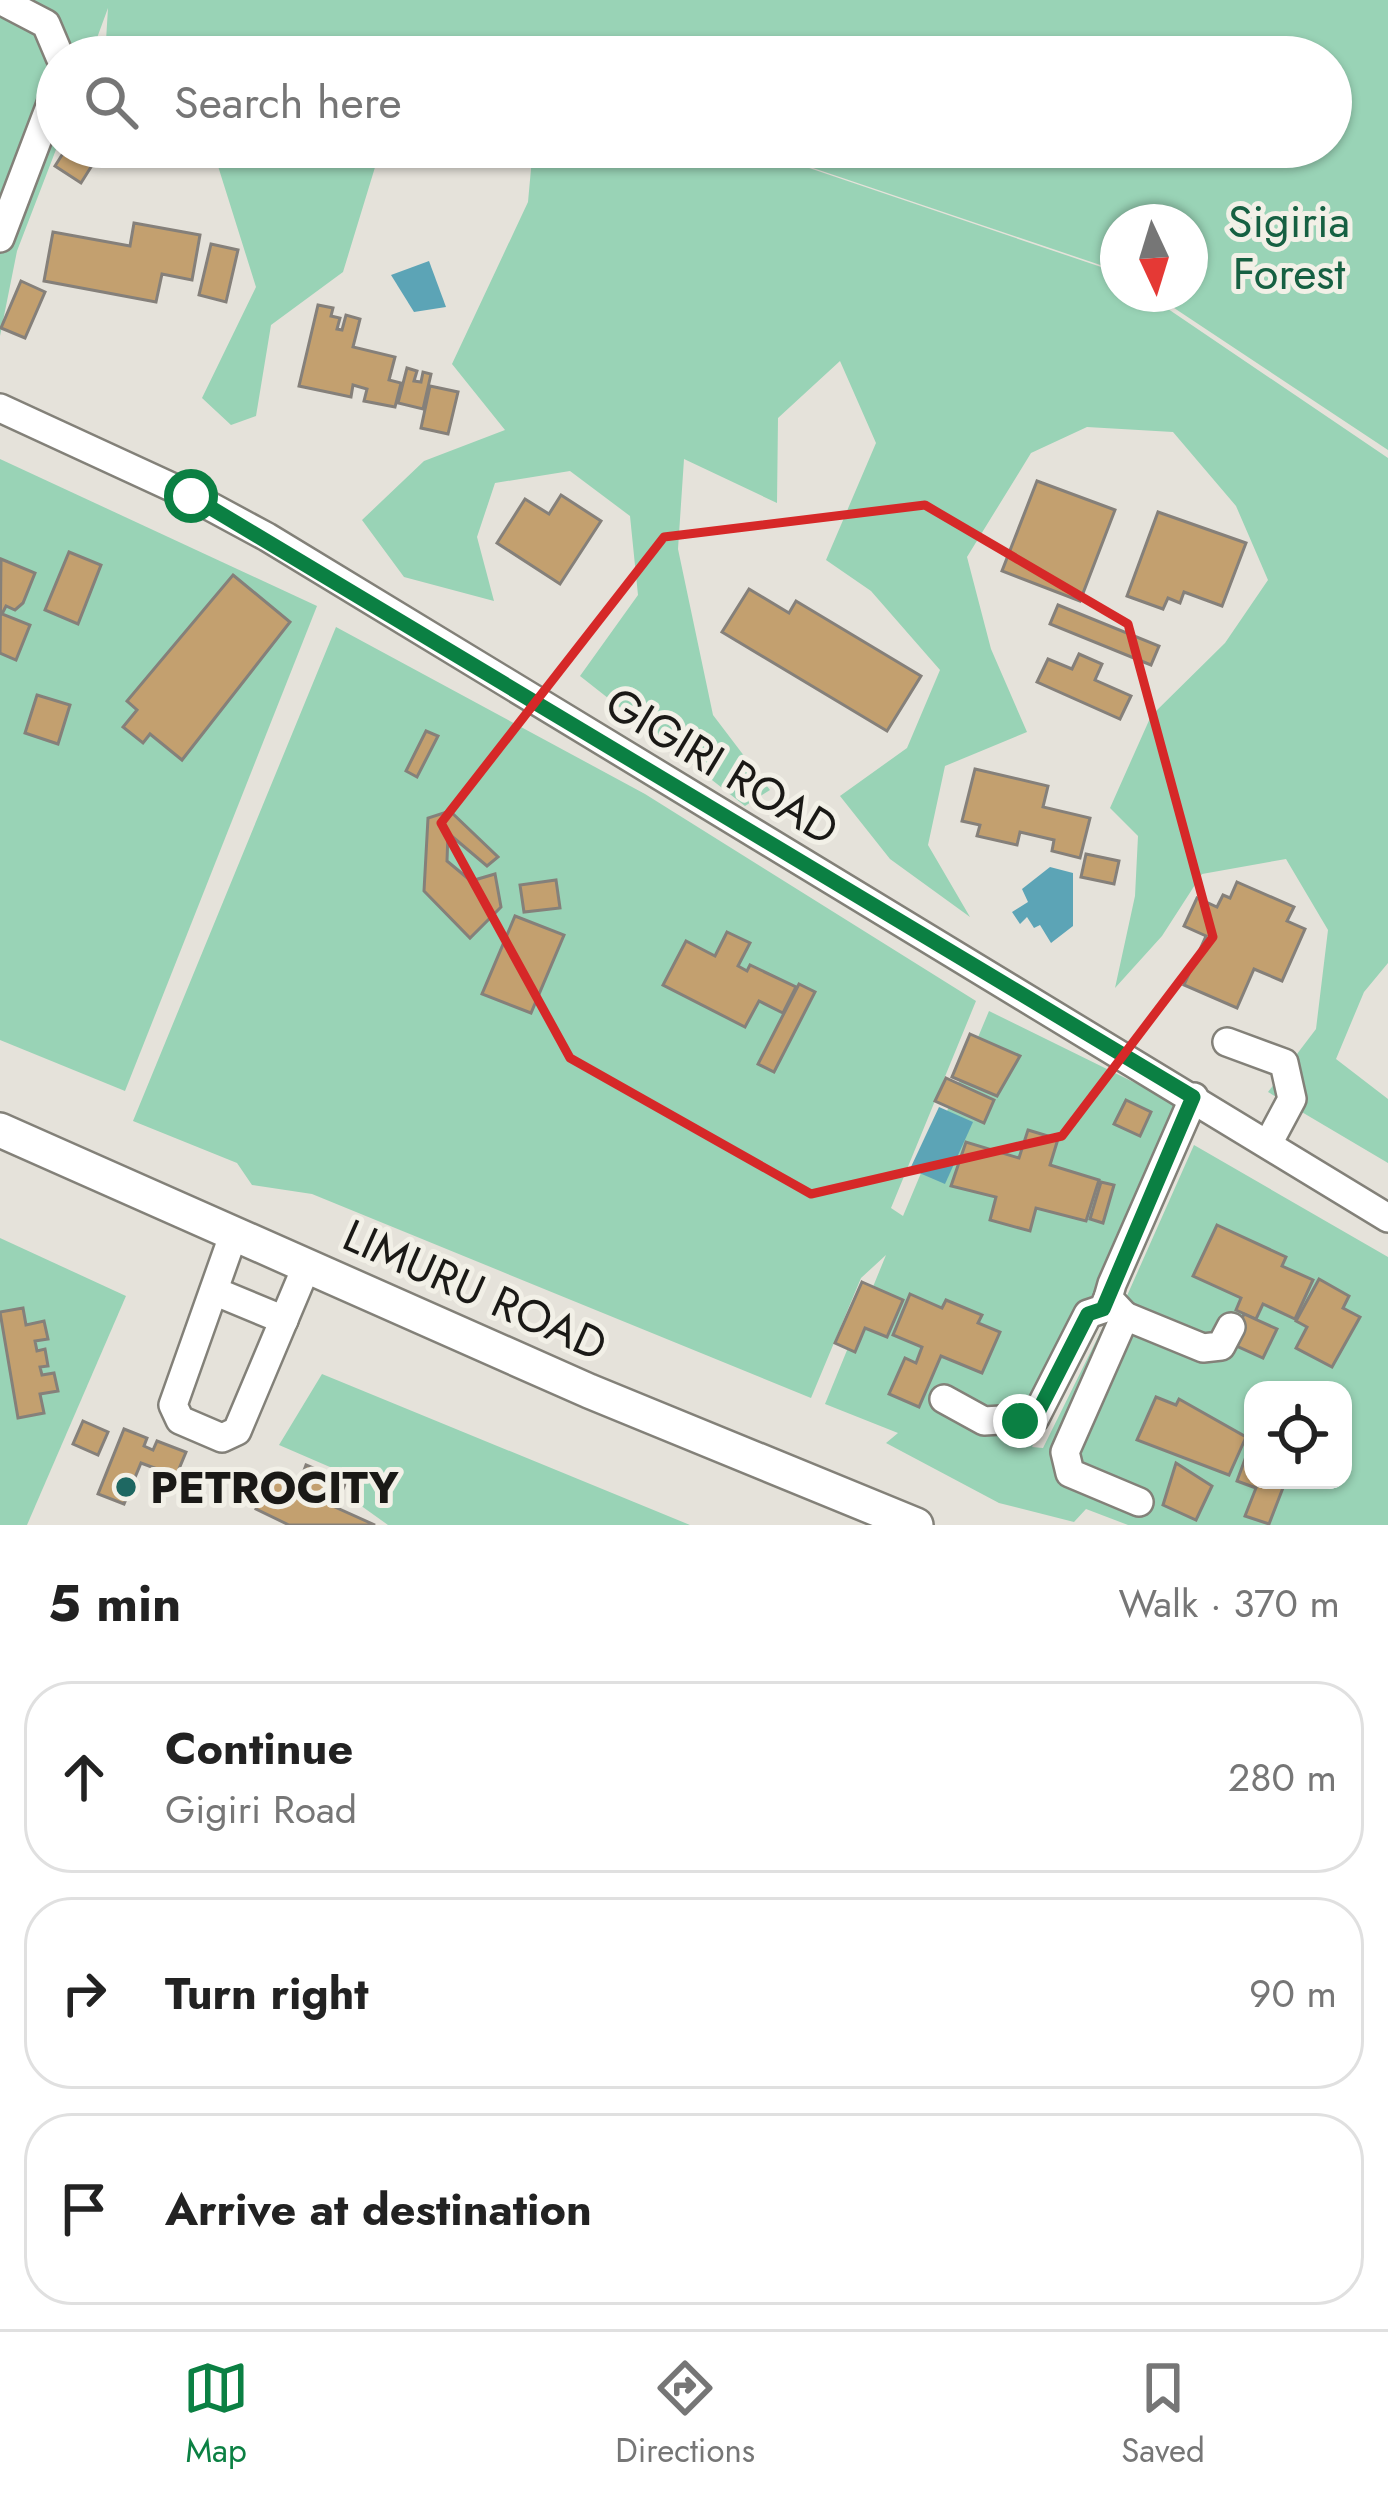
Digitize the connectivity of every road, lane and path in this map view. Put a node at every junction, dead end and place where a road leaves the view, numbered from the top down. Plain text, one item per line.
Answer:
1 (0, 0) edge
2 (51, 36) edge
3 (36, 143) edge
4 (0, 238) edge
5 (0, 408) edge
6 (1227, 1042) dead end
7 (1193, 1097) junction
8 (0, 1130) edge
9 (1268, 1144) junction
10 (1388, 1218) edge
11 (234, 1233) junction
12 (307, 1265) junction
13 (214, 1291) junction
14 (1116, 1307) junction
15 (284, 1320) junction
16 (1231, 1327) dead end
17 (944, 1399) dead end
18 (1138, 1502) dead end
19 (916, 1525) edge

1 - 2 street
3 - 4 street
5 - 7 street, GIGIRI ROAD
6 - 9 street
7 - 9 street, GIGIRI ROAD
7 - 14 street
8 - 11 main road, LIMURU ROAD
9 - 10 street, GIGIRI ROAD
11 - 12 main road, LIMURU ROAD
11 - 13 street
12 - 15 street
12 - 19 main road, LIMURU ROAD
13 - 15 street
13 - 15 street
14 - 16 street
14 - 17 street
14 - 18 street

